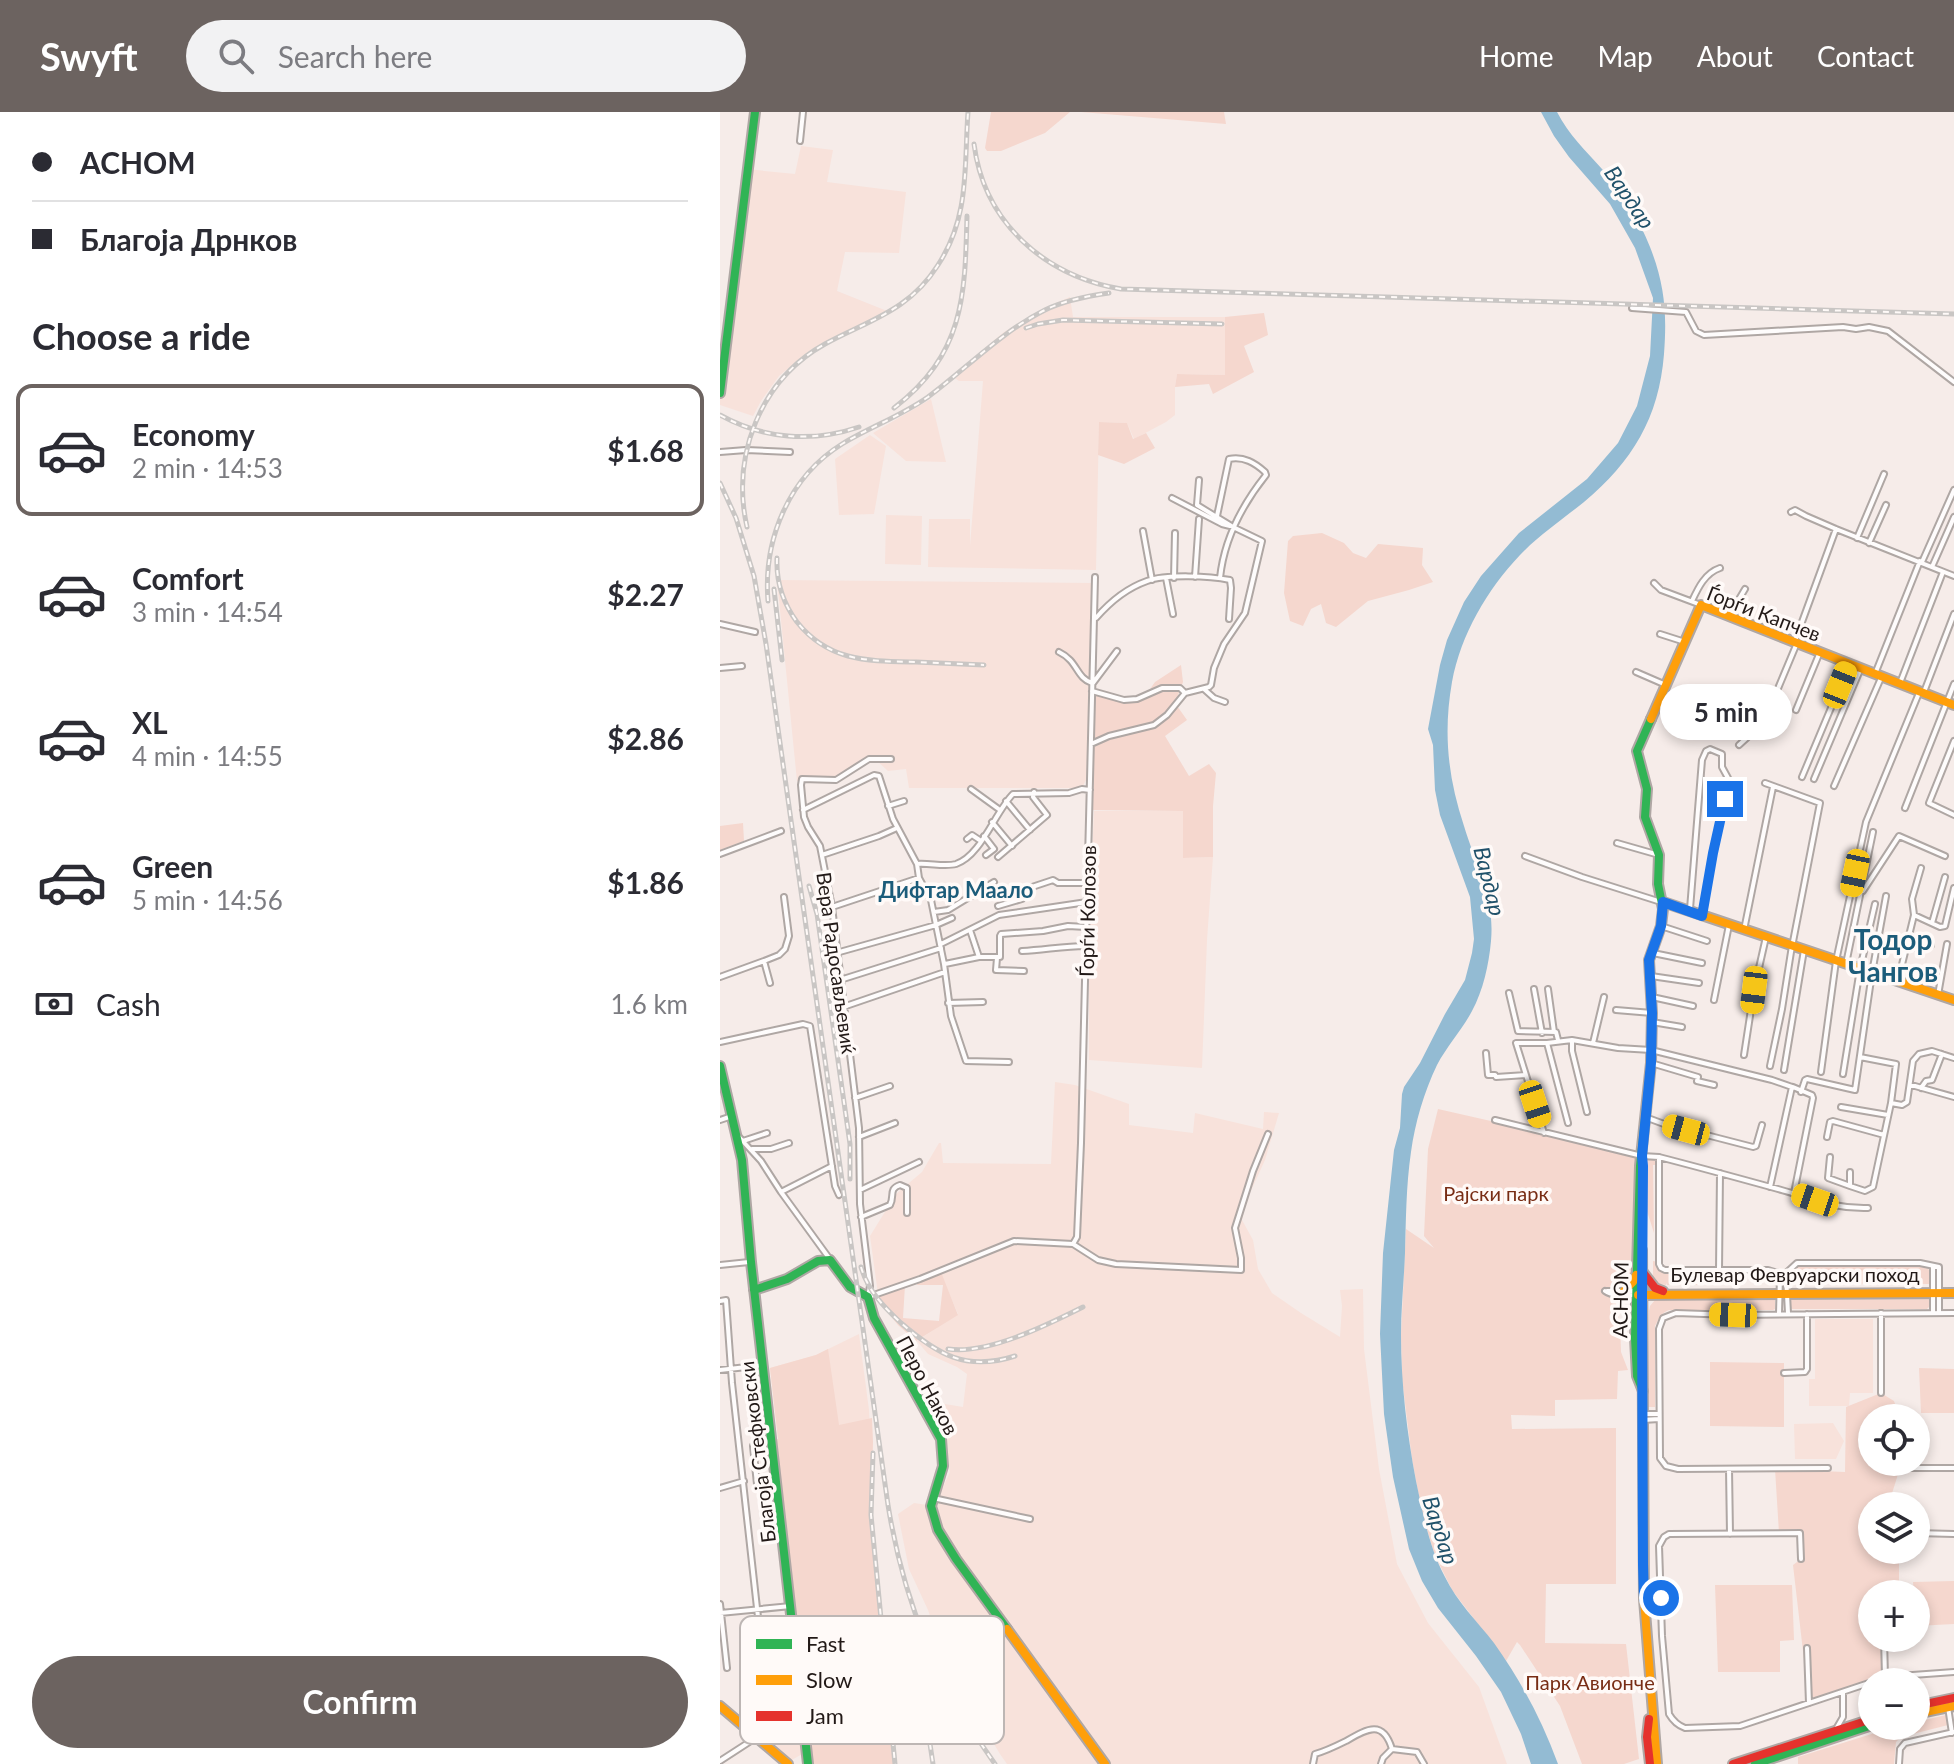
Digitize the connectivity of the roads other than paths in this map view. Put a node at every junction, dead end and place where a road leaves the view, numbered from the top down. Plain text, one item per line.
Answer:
1 (755, 112) edge
2 (803, 112) edge
3 (800, 141) dead end
4 (1632, 308) dead end
5 (1954, 382) edge
6 (720, 393) edge
7 (720, 452) edge
8 (790, 452) dead end
9 (1884, 474) dead end
10 (1199, 480) dead end
11 (1954, 490) edge
12 (1172, 498) dead end
13 (1886, 505) dead end
14 (1791, 512) dead end
15 (1217, 516) junction
16 (1954, 517) edge
17 (1199, 519) dead end
18 (1233, 527) junction
19 (1836, 529) junction
20 (1143, 531) dead end
21 (1175, 533) dead end
22 (1857, 538) junction
23 (1869, 543) junction
24 (1921, 562) junction
25 (1932, 567) junction
26 (1720, 568) dead end
27 (1943, 572) junction
28 (1954, 576) edge
29 (1095, 577) dead end
30 (1195, 577) junction
31 (1166, 578) junction
32 (1174, 578) junction
33 (1220, 578) junction
34 (1152, 580) junction
35 (1654, 583) dead end
36 (1745, 589) dead end
37 (1094, 600) junction
38 (1696, 603) junction
39 (1106, 607) junction
40 (1173, 614) dead end
41 (1954, 614) edge
42 (1729, 616) junction
43 (1229, 619) dead end
44 (1094, 620) junction
45 (720, 624) edge
46 (755, 632) dead end
47 (1660, 634) dead end
48 (1685, 642) junction
49 (1796, 642) junction
50 (1117, 651) dead end
51 (1059, 652) dead end
52 (1820, 652) junction
53 (1849, 664) junction
54 (742, 666) dead end
55 (720, 668) edge
56 (1861, 668) junction
57 (1636, 672) dead end
58 (1878, 675) junction
59 (1900, 683) junction
60 (1954, 684) edge
61 (1666, 685) junction
62 (1092, 686) junction
63 (1204, 689) junction
64 (1922, 691) junction
65 (1185, 693) junction
66 (1225, 702) dead end
67 (1950, 704) edge
68 (1796, 710) dead end
69 (1954, 741) edge
70 (1091, 744) junction
71 (1739, 745) dead end
72 (891, 759) dead end
73 (1736, 775) dead end
74 (1802, 777) dead end
75 (1728, 778) junction
76 (1814, 779) dead end
77 (1765, 783) dead end
78 (1774, 786) junction
79 (1834, 786) dead end
80 (971, 789) dead end
81 (1090, 790) junction
82 (1034, 792) junction
83 (904, 801) dead end
84 (1006, 801) junction
85 (888, 806) junction
86 (1905, 808) dead end
87 (803, 810) junction
88 (1000, 810) junction
89 (1954, 815) edge
90 (992, 822) junction
91 (897, 828) junction
92 (1030, 830) junction
93 (781, 831) dead end
94 (1873, 832) dead end
95 (982, 838) junction
96 (967, 839) dead end
97 (1617, 843) dead end
98 (1012, 846) junction
99 (720, 854) edge
100 (822, 855) junction
101 (986, 855) dead end
102 (1659, 855) junction
103 (1525, 856) dead end
104 (1945, 856) dead end
105 (998, 857) dead end
106 (917, 864) junction
107 (1921, 868) dead end
108 (1945, 877) dead end
109 (919, 878) junction
110 (994, 882) dead end
111 (1087, 883) junction
112 (1954, 889) edge
113 (1862, 893) junction
114 (1886, 896) dead end
115 (784, 897) dead end
116 (1087, 902) junction
117 (1663, 902) junction
118 (1875, 904) dead end
119 (998, 906) dead end
120 (832, 907) junction
121 (934, 912) junction
122 (1690, 912) junction
123 (1914, 915) junction
124 (1702, 916) junction
125 (952, 918) dead end
126 (1932, 923) junction
127 (936, 925) junction
128 (1729, 925) junction
129 (1661, 926) junction
130 (1086, 927) junction
131 (970, 930) junction
132 (1744, 930) junction
133 (1766, 937) junction
134 (1707, 941) dead end
135 (1947, 944) dead end
136 (1931, 945) dead end
137 (941, 946) junction
138 (1085, 946) junction
139 (1792, 946) junction
140 (1905, 946) junction
141 (1804, 950) junction
142 (1022, 951) dead end
143 (1650, 952) junction
144 (836, 953) junction
145 (979, 957) junction
146 (1946, 957) junction
147 (997, 958) junction
148 (1954, 959) edge
149 (764, 961) junction
150 (1836, 961) junction
151 (1702, 963) dead end
152 (944, 964) junction
153 (1846, 964) junction
154 (1860, 969) junction
155 (1024, 971) dead end
156 (945, 972) junction
157 (1872, 973) junction
158 (1651, 976) junction
159 (720, 977) edge
160 (840, 980) junction
161 (1898, 981) junction
162 (770, 983) dead end
163 (1699, 983) dead end
164 (1534, 989) dead end
165 (1548, 989) dead end
166 (1509, 993) dead end
167 (1938, 995) junction
168 (1604, 997) dead end
169 (1650, 997) junction
170 (1714, 1000) dead end
171 (1954, 1000) edge
172 (983, 1002) dead end
173 (948, 1003) junction
174 (1693, 1006) dead end
175 (843, 1007) junction
176 (1616, 1010) dead end
177 (1652, 1018) junction
178 (1682, 1027) dead end
179 (1554, 1032) junction
180 (1542, 1033) junction
181 (1572, 1040) junction
182 (1559, 1041) junction
183 (720, 1042) edge
184 (1547, 1043) junction
185 (1593, 1043) junction
186 (1651, 1050) junction
187 (1486, 1053) dead end
188 (1942, 1054) junction
189 (1744, 1055) dead end
190 (1860, 1057) junction
191 (1954, 1058) edge
192 (1009, 1062) dead end
193 (1651, 1063) junction
194 (720, 1066) edge
195 (1770, 1066) dead end
196 (1784, 1070) dead end
197 (1821, 1072) dead end
198 (1843, 1074) dead end
199 (1526, 1075) junction
200 (1714, 1085) dead end
201 (890, 1086) dead end
202 (1909, 1086) junction
203 (1921, 1088) junction
204 (1792, 1090) junction
205 (1801, 1092) junction
206 (1954, 1097) edge
207 (855, 1098) junction
208 (1891, 1103) junction
209 (1841, 1107) dead end
210 (1587, 1112) dead end
211 (1888, 1115) junction
212 (732, 1116) junction
213 (1645, 1117) junction
214 (720, 1120) edge
215 (1495, 1120) dead end
216 (895, 1123) dead end
217 (1568, 1123) dead end
218 (1762, 1125) dead end
219 (767, 1133) dead end
220 (1544, 1133) junction
221 (1268, 1134) dead end
222 (1884, 1135) junction
223 (859, 1137) junction
224 (1827, 1137) dead end
225 (740, 1138) junction
226 (789, 1143) dead end
227 (752, 1149) junction
228 (1642, 1156) junction
229 (1659, 1157) junction
230 (1830, 1157) dead end
231 (919, 1162) dead end
232 (832, 1166) junction
233 (1850, 1172) dead end
234 (1720, 1173) junction
235 (1850, 1186) junction
236 (1770, 1187) junction
237 (860, 1190) junction
238 (781, 1192) junction
239 (1794, 1193) junction
240 (839, 1195) dead end
241 (1868, 1208) dead end
242 (907, 1213) dead end
243 (861, 1217) junction
244 (1073, 1244) junction
245 (830, 1260) junction
246 (751, 1262) junction
247 (720, 1265) edge
248 (1933, 1267) junction
249 (1719, 1270) junction
250 (1639, 1272) junction
251 (1777, 1272) junction
252 (1786, 1275) junction
253 (754, 1290) junction
254 (1936, 1291) junction
255 (1954, 1291) edge
256 (1659, 1292) junction
257 (1784, 1292) junction
258 (1624, 1293) junction
259 (1639, 1293) junction
260 (868, 1297) junction
261 (723, 1300) edge
262 (1779, 1313) junction
263 (1788, 1313) junction
264 (1881, 1313) junction
265 (1933, 1313) junction
266 (1939, 1313) junction
267 (1954, 1313) edge
268 (1807, 1314) junction
269 (1639, 1315) junction
270 (764, 1365) junction
271 (731, 1369) junction
272 (720, 1370) edge
273 (1784, 1373) dead end
274 (1881, 1393) dead end
275 (1643, 1417) junction
276 (1659, 1417) junction
277 (753, 1446) dead end
278 (1828, 1468) dead end
279 (1930, 1468) edge
280 (1954, 1468) edge
281 (1729, 1469) junction
282 (744, 1481) junction
283 (757, 1484) dead end
284 (720, 1488) edge
285 (933, 1498) junction
286 (1030, 1519) dead end
287 (1930, 1533) edge
288 (1730, 1534) junction
289 (1954, 1534) edge
290 (1801, 1559) dead end
291 (1661, 1598) junction
292 (1644, 1602) junction
293 (720, 1604) edge
294 (1662, 1605) junction
295 (791, 1606) junction
296 (757, 1609) junction
297 (720, 1613) edge
298 (758, 1616) edge
299 (792, 1616) edge
300 (997, 1616) edge
301 (1004, 1625) edge
302 (1807, 1648) dead end
303 (727, 1668) dead end
304 (1954, 1672) edge
305 (1930, 1674) edge
306 (1858, 1687) edge
307 (1843, 1693) junction
308 (1954, 1698) edge
309 (1809, 1703) junction
310 (1930, 1703) edge
311 (1651, 1705) junction
312 (720, 1706) edge
313 (1951, 1706) edge
314 (1930, 1711) edge
315 (1843, 1717) junction
316 (740, 1723) edge
317 (1858, 1723) edge
318 (1853, 1724) junction
319 (1835, 1730) junction
320 (1858, 1730) edge
321 (1953, 1732) edge
322 (746, 1744) edge
323 (765, 1744) edge
324 (1392, 1749) junction
325 (720, 1761) edge
326 (1649, 1762) edge
327 (788, 1764) edge
328 (1105, 1764) edge
329 (1313, 1764) edge
330 (1381, 1764) edge
331 (1424, 1764) edge
332 (1658, 1764) edge
333 (1733, 1764) edge
334 (1755, 1764) edge
335 (1899, 1764) edge

1 - 6 street
2 - 3 street
4 - 5 street
7 - 8 street
9 - 22 street
10 - 15 street
11 - 24 street
12 - 18 street
13 - 23 street
14 - 19 street
15 - 18 street
15 - 18 street
16 - 25 street
17 - 30 street
18 - 33 street
18 - 63 street
19 - 22 street
19 - 49 street
20 - 34 street
21 - 32 street
22 - 23 street
23 - 24 street
24 - 25 street
24 - 58 street
25 - 27 street
26 - 38 street
27 - 28 street
27 - 59 street
29 - 37 street, Ѓорѓи Колозов
30 - 32 street
30 - 33 street
31 - 32 street
31 - 34 street
31 - 40 street
33 - 43 street
34 - 39 street
35 - 38 street, Ѓорѓи Капчев
36 - 42 street
37 - 39 street
37 - 44 street, Ѓорѓи Колозов
38 - 42 street, Ѓорѓи Капчев
38 - 48 street
39 - 44 street
41 - 64 street
42 - 49 street, Ѓорѓи Капчев
44 - 62 street, Ѓорѓи Колозов
45 - 46 street
47 - 48 street
48 - 61 street
49 - 52 street, Ѓорѓи Капчев
49 - 71 street
50 - 62 street
51 - 62 street
52 - 53 street, Ѓорѓи Капчев
52 - 68 street
53 - 56 street, Ѓорѓи Капчев
53 - 74 street
54 - 55 street
56 - 58 street, Ѓорѓи Капчев
56 - 76 street
57 - 61 street
58 - 59 street, Ѓорѓи Капчев
58 - 79 street
59 - 64 street, Ѓорѓи Капчев
60 - 67 street
61 - 102 street
62 - 65 street
62 - 70 street, Ѓорѓи Колозов
63 - 65 street
63 - 66 street
64 - 67 street, Ѓорѓи Капчев
64 - 150 street
65 - 70 street
67 - 86 street
69 - 89 street
70 - 81 street, Ѓорѓи Колозов
72 - 87 street, Вера Радосављевиќ
73 - 75 street
75 - 122 street
75 - 124 street
77 - 78 street
78 - 132 street
78 - 139 street
80 - 88 street
81 - 82 street
81 - 111 street, Ѓорѓи Колозов
82 - 84 street
82 - 92 street
83 - 85 street
84 - 88 street
84 - 92 street
85 - 87 street
85 - 91 street
87 - 100 street, Вера Радосављевиќ
88 - 90 street
90 - 95 street
90 - 98 street
91 - 100 street
91 - 106 street
92 - 98 street
93 - 99 street
94 - 113 street
95 - 96 street
95 - 101 street
95 - 106 street
97 - 102 street
98 - 105 street
100 - 120 street, Вера Радосављевиќ
102 - 117 street
103 - 117 street
104 - 113 street
106 - 109 street
107 - 123 street
108 - 126 street
109 - 120 street
109 - 121 street
110 - 121 street
111 - 116 street, Ѓорѓи Колозов
111 - 119 street
112 - 126 street
113 - 153 street
114 - 157 street
115 - 149 street
116 - 130 street, Ѓорѓи Колозов
116 - 131 street
117 - 122 street
117 - 129 street
118 - 154 street
120 - 144 street, Вера Радосављевиќ
121 - 127 street
122 - 124 street
123 - 126 street
123 - 140 street
124 - 128 street
125 - 127 street
127 - 137 street
127 - 144 street
128 - 132 street
128 - 170 street
129 - 134 street
129 - 143 street
130 - 138 street, Ѓорѓи Колозов
130 - 147 street
131 - 137 street
131 - 145 street
132 - 133 street
133 - 139 street
133 - 189 street
135 - 146 street
136 - 140 street
137 - 152 street
137 - 160 street
138 - 142 street
138 - 244 street, Ѓорѓи Колозов
139 - 141 street
139 - 195 street
140 - 161 street
141 - 150 street
141 - 196 street
143 - 151 street
143 - 158 street, АСНОМ
144 - 160 street, Вера Радосављевиќ
145 - 147 street
145 - 152 street
146 - 148 street
146 - 167 street
147 - 155 street
149 - 159 street
149 - 162 street
150 - 153 street
150 - 197 street
152 - 156 street
153 - 154 street
154 - 157 street
154 - 198 street
156 - 173 street
156 - 175 street
157 - 161 street
157 - 190 street
158 - 163 street
158 - 169 street, АСНОМ
160 - 175 street, Вера Радосављевиќ
161 - 167 street
164 - 180 street
165 - 179 street
166 - 180 street
167 - 171 street
168 - 185 street
169 - 174 street
169 - 177 street, АСНОМ
172 - 173 street
173 - 192 street
175 - 207 street, Вера Радосављевиќ
176 - 177 street
177 - 178 street
177 - 186 street, АСНОМ
179 - 180 street
179 - 182 street
181 - 182 street
181 - 185 street
181 - 210 street
182 - 184 street
183 - 232 street
184 - 199 street
184 - 217 street
185 - 186 street
186 - 193 street, АСНОМ
186 - 204 street
187 - 199 street
188 - 191 street
188 - 202 street
188 - 203 street
190 - 205 street
190 - 208 street
193 - 200 street
193 - 213 street, АСНОМ
194 - 212 street, Благоја Стефковски
199 - 220 street
201 - 207 street
202 - 203 street
202 - 208 street
203 - 206 street
204 - 205 street
204 - 236 street
205 - 239 street
207 - 223 street, Вера Радосављевиќ
208 - 211 street
209 - 211 street
211 - 222 street
212 - 214 street
212 - 225 street, Благоја Стефковски
213 - 218 street
213 - 228 street, АСНОМ
215 - 220 street
216 - 223 street
219 - 225 street
220 - 228 street
221 - 244 street
222 - 224 street
222 - 235 street
223 - 237 street, Вера Радосављевиќ
225 - 227 street
225 - 246 street, Благоја Стефковски
226 - 227 street
227 - 238 street
228 - 229 street
228 - 250 street, АСНОМ
229 - 234 street
229 - 249 street
230 - 235 street
231 - 237 street
232 - 238 street
232 - 240 street
233 - 235 street
234 - 236 street
234 - 249 street
236 - 239 street
237 - 243 street, Вера Радосављевиќ
238 - 245 street
239 - 241 street
242 - 243 street
243 - 260 street, Вера Радосављевиќ
244 - 260 street
245 - 253 street
245 - 260 street, Перо Наков
246 - 247 street
246 - 253 street, Благоја Стефковски
248 - 252 street
248 - 254 street
248 - 254 street
249 - 251 street
250 - 256 street
250 - 258 street
250 - 259 street, АСНОМ
251 - 252 street
251 - 257 street
252 - 257 street
253 - 270 street, Благоја Стефковски
254 - 255 street, Булевар Февруарски поход
254 - 257 street, Булевар Февруарски поход
254 - 265 street
254 - 266 street
256 - 257 street, Булевар Февруарски поход
256 - 259 street, Булевар Февруарски поход
256 - 269 street
257 - 262 street
257 - 263 street
258 - 259 street
258 - 269 street
259 - 269 street, АСНОМ
260 - 285 street, Перо Наков
261 - 271 street
262 - 263 street
262 - 276 street
263 - 268 street
264 - 265 street
264 - 268 street
264 - 274 street
265 - 266 street
266 - 267 street
268 - 273 street
269 - 275 street, АСНОМ
270 - 271 street
270 - 295 street, Благоја Стефковски
271 - 272 street
271 - 282 street
275 - 276 street
275 - 292 street, АСНОМ
276 - 281 street
277 - 283 street
278 - 281 street
279 - 280 street
281 - 288 street
282 - 284 street
282 - 296 street
285 - 286 street
285 - 300 street
287 - 289 street
288 - 290 street
288 - 291 street
291 - 292 street
291 - 294 street
292 - 294 street
292 - 311 street, АСНОМ
293 - 297 street
294 - 309 street
295 - 296 street
295 - 299 street, Благоја Стефковски
296 - 297 street
296 - 298 street
297 - 303 street
301 - 328 street
302 - 309 street
304 - 305 street
306 - 307 street
307 - 309 street
307 - 315 street
308 - 310 street
311 - 326 street, АСНОМ
311 - 332 street, АСНОМ
312 - 316 street
313 - 314 street
313 - 321 street
315 - 318 street
315 - 319 street
317 - 318 street
318 - 319 street
319 - 333 street
320 - 334 street
321 - 335 street
322 - 325 street
323 - 327 street
324 - 329 street
324 - 330 street
324 - 331 street

